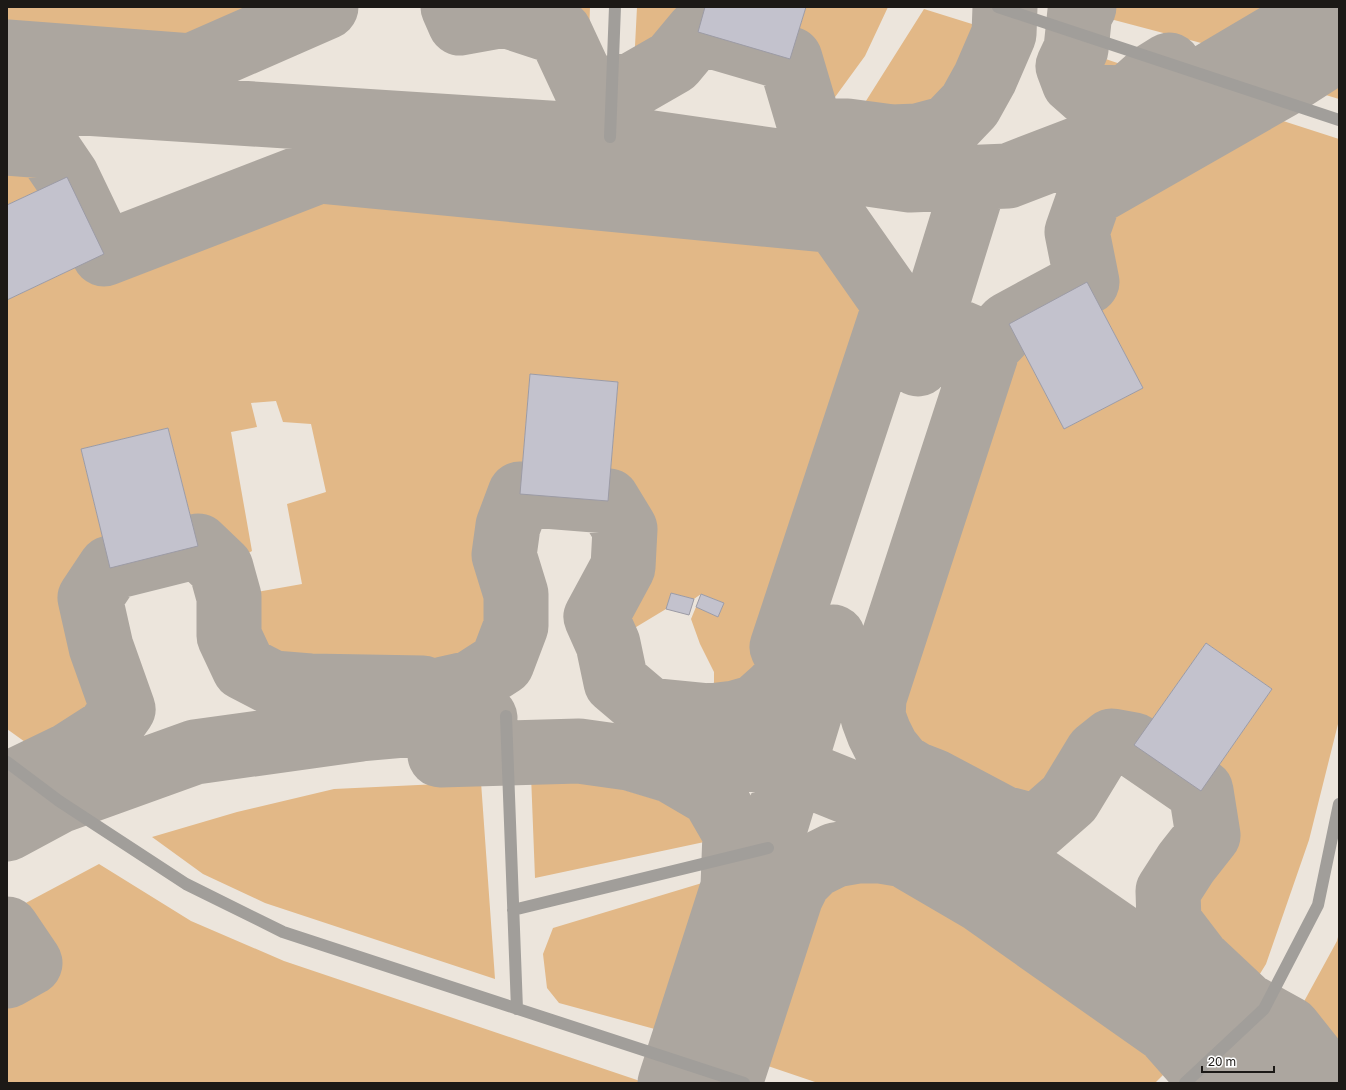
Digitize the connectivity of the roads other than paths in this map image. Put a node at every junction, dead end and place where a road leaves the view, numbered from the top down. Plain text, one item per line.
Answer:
1 (615, 7) edge
2 (998, 7) edge
3 (1339, 120) edge
4 (610, 138) dead end
5 (506, 716) dead end
6 (7, 762) edge
7 (1339, 804) edge
8 (768, 848) dead end
9 (513, 910) junction
10 (517, 1009) junction
11 (744, 1083) edge
12 (1185, 1083) edge

1 - 4 lane
2 - 3 lane
5 - 9 lane
6 - 10 lane
7 - 12 lane
8 - 9 lane
9 - 10 lane
10 - 11 lane

